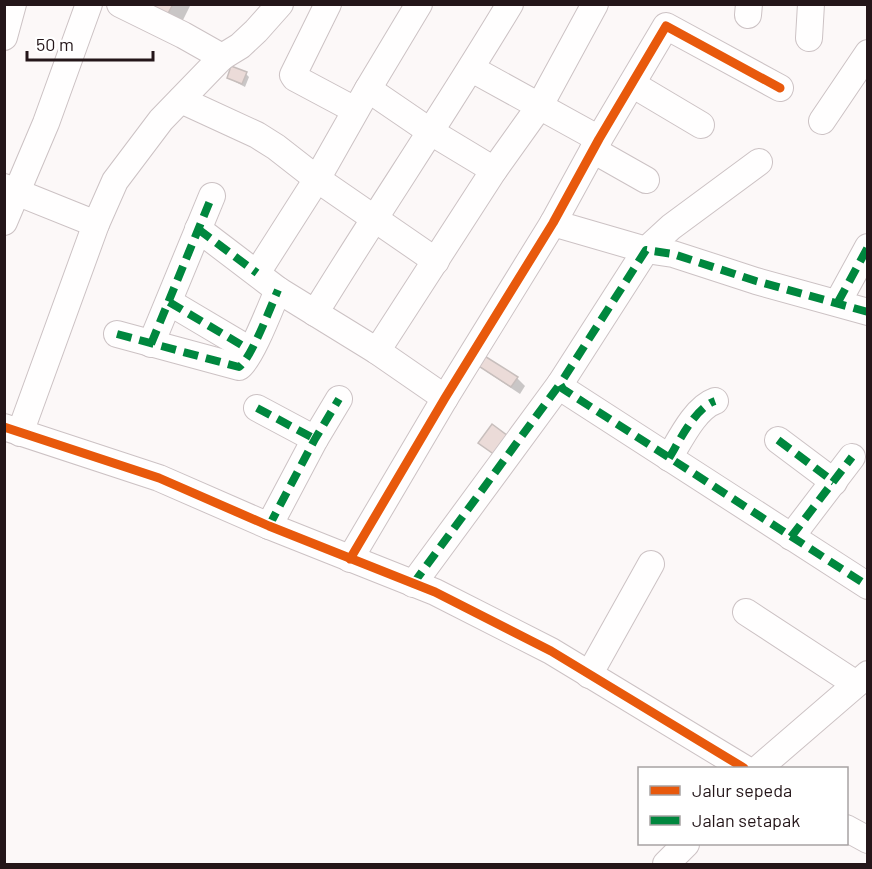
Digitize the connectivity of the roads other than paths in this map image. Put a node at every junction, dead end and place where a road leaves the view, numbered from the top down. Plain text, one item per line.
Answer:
1 (13, 4) edge
2 (89, 4) edge
3 (120, 4) edge
4 (280, 4) edge
5 (328, 4) edge
6 (419, 4) edge
7 (510, 4) edge
8 (595, 4) edge
9 (810, 4) edge
10 (4, 37) edge
11 (809, 38) dead end
12 (867, 53) edge
13 (222, 57) junction
14 (472, 69) junction
15 (632, 84) junction
16 (780, 88) dead end
17 (362, 99) junction
18 (181, 100) junction
19 (539, 107) junction
20 (822, 121) dead end
21 (701, 125) dead end
22 (431, 132) junction
23 (596, 145) junction
24 (759, 162) dead end
25 (494, 170) junction
26 (317, 179) junction
27 (646, 180) dead end
28 (10, 190) edge
29 (212, 196) dead end
30 (373, 219) junction
31 (4, 222) edge
32 (553, 223) junction
33 (96, 224) junction
34 (198, 230) junction
35 (867, 247) edge
36 (646, 250) junction
37 (436, 261) junction
38 (256, 273) junction
39 (278, 290) junction
40 (169, 302) junction
41 (838, 302) junction
42 (867, 312) edge
43 (315, 313) junction
44 (117, 334) dead end
45 (151, 344) junction
46 (250, 350) junction
47 (377, 351) junction
48 (560, 384) junction
49 (445, 398) junction
50 (339, 399) dead end
51 (715, 401) dead end
52 (257, 408) dead end
53 (12, 430) edge
54 (315, 439) junction
55 (778, 440) dead end
56 (852, 457) dead end
57 (669, 458) junction
58 (834, 482) junction
59 (270, 525) junction
60 (791, 537) junction
61 (350, 559) junction
62 (651, 564) dead end
63 (413, 584) junction
64 (867, 586) edge
65 (746, 612) dead end
66 (589, 675) junction
67 (862, 679) edge
68 (742, 767) edge
69 (760, 767) edge
70 (848, 829) edge
71 (867, 840) edge
72 (684, 845) edge
73 (666, 864) edge

1 - 10 street
2 - 28 street
3 - 13 street
4 - 13 street
5 - 17 street
6 - 17 street
7 - 14 street
8 - 19 street
9 - 11 street
12 - 20 street
13 - 18 street
14 - 19 street
14 - 22 street
15 - 16 street
15 - 21 street
15 - 23 street
17 - 22 street
17 - 26 street
18 - 26 street
18 - 33 street
19 - 23 street
19 - 25 street
22 - 25 street
22 - 30 street
23 - 27 street
23 - 32 street
24 - 36 street
25 - 37 street
26 - 30 street
26 - 38 street
28 - 31 street
28 - 33 street
29 - 34 street
30 - 37 street
30 - 43 street
32 - 36 street
32 - 49 street
33 - 53 street
34 - 38 street
34 - 40 street
35 - 41 street
36 - 41 street
36 - 48 street
37 - 47 street
38 - 39 street
39 - 43 street
39 - 46 street
40 - 45 street
40 - 46 street
41 - 42 street
43 - 47 street
44 - 45 street
45 - 46 street
47 - 49 street
48 - 57 street
48 - 63 street
49 - 61 street
50 - 54 street
51 - 57 street
52 - 54 street
53 - 59 street
54 - 59 street
55 - 58 street
56 - 58 street
57 - 60 street
58 - 60 street
59 - 61 street
60 - 64 street
61 - 63 street
62 - 66 street
63 - 66 street
65 - 67 street
66 - 68 street
67 - 69 street
70 - 71 street
72 - 73 street

